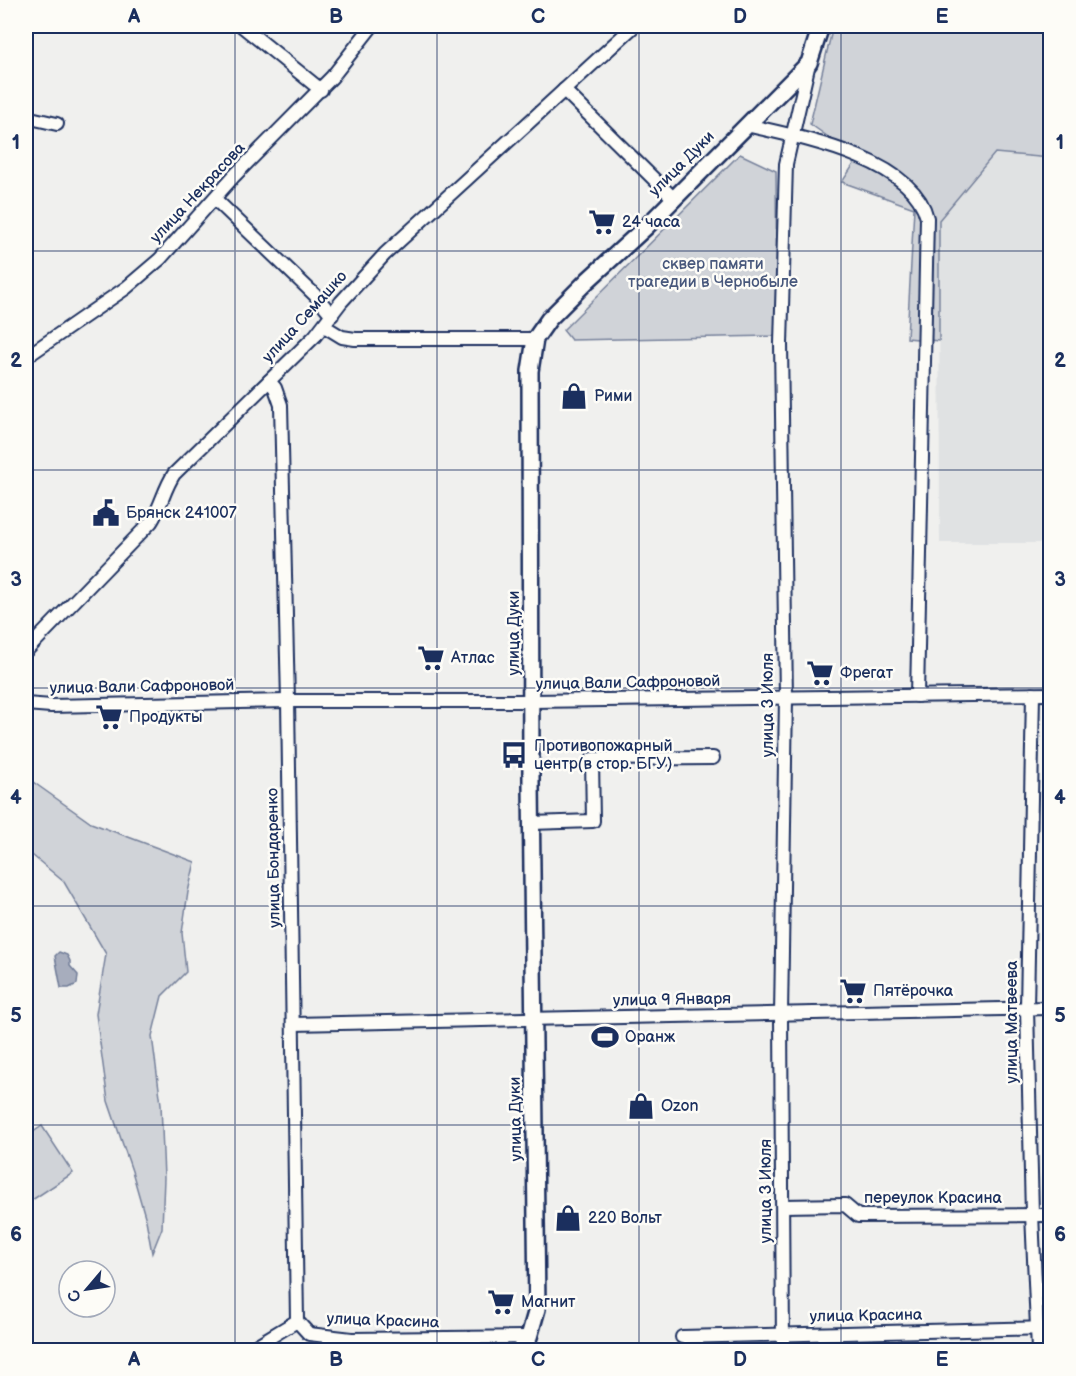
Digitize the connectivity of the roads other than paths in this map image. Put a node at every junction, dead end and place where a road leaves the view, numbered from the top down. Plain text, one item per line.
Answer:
1 (242, 26) edge
2 (372, 26) edge
3 (634, 26) edge
4 (821, 26) edge
5 (809, 63) junction
6 (321, 90) junction
7 (564, 90) junction
8 (26, 117) edge
9 (57, 124) dead end
10 (746, 125) junction
11 (792, 135) junction
12 (673, 198) junction
13 (214, 199) junction
14 (332, 315) junction
15 (324, 326) junction
16 (535, 339) junction
17 (26, 357) edge
18 (269, 381) junction
19 (26, 651) edge
20 (1033, 694) junction
21 (1050, 694) edge
22 (917, 696) junction
23 (786, 698) junction
24 (288, 701) junction
25 (532, 701) junction
26 (26, 704) edge
27 (713, 758) dead end
28 (531, 823) junction
29 (1027, 1008) junction
30 (1050, 1008) edge
31 (781, 1015) junction
32 (533, 1018) junction
33 (294, 1024) junction
34 (783, 1206) junction
35 (1032, 1215) junction
36 (1050, 1215) edge
37 (297, 1321) junction
38 (1050, 1328) edge
39 (1037, 1329) junction
40 (783, 1334) junction
41 (682, 1337) dead end
42 (530, 1344) edge
43 (249, 1350) edge
44 (519, 1350) edge
45 (783, 1350) edge
46 (1038, 1350) edge

1 - 6 street
2 - 6 street, улица Некрасова
3 - 7 street, улица Семашко
4 - 5 main road, улица Дуки
5 - 10 main road, улица Дуки
5 - 11 street, улица 3 Июля
6 - 13 street, улица Некрасова
7 - 12 street
7 - 14 street, улица Семашко
8 - 9 street
10 - 11 street
10 - 12 main road, улица Дуки
11 - 22 street
11 - 23 street, улица 3 Июля
12 - 16 main road, улица Дуки
13 - 14 street
13 - 17 street, улица Некрасова
14 - 15 street, улица Семашко
15 - 16 street
15 - 18 street, улица Семашко
16 - 25 main road, улица Дуки
18 - 19 street, улица Семашко
18 - 24 street, улица Бондаренко
20 - 21 street, улица Вали Сафроновой
20 - 22 street, улица Вали Сафроновой
20 - 29 street, улица Матвеева
22 - 23 street, улица Вали Сафроновой
23 - 25 street, улица Вали Сафроновой
23 - 31 street, улица 3 Июля
24 - 25 street, улица Вали Сафроновой
24 - 26 street, улица Вали Сафроновой
24 - 33 street, улица Бондаренко
25 - 28 main road, улица Дуки
27 - 28 street
28 - 32 main road, улица Дуки
29 - 30 street, улица 9 Января
29 - 31 street, улица 9 Января
29 - 35 street, улица Матвеева
31 - 32 street, улица 9 Января
31 - 34 street, улица 3 Июля
32 - 33 street, улица 9 Января
32 - 42 main road, улица Дуки
33 - 37 street, улица Бондаренко
34 - 35 street, переулок Красина
34 - 40 street, улица 3 Июля
35 - 36 street, переулок Красина
35 - 39 street, улица Матвеева
37 - 42 street, улица Красина
37 - 43 street
38 - 39 street, улица Красина
39 - 40 street, улица Красина
39 - 46 street, улица Матвеева
40 - 41 street, улица Красина
40 - 45 street, улица 3 Июля
42 - 44 main road, улица Дуки

